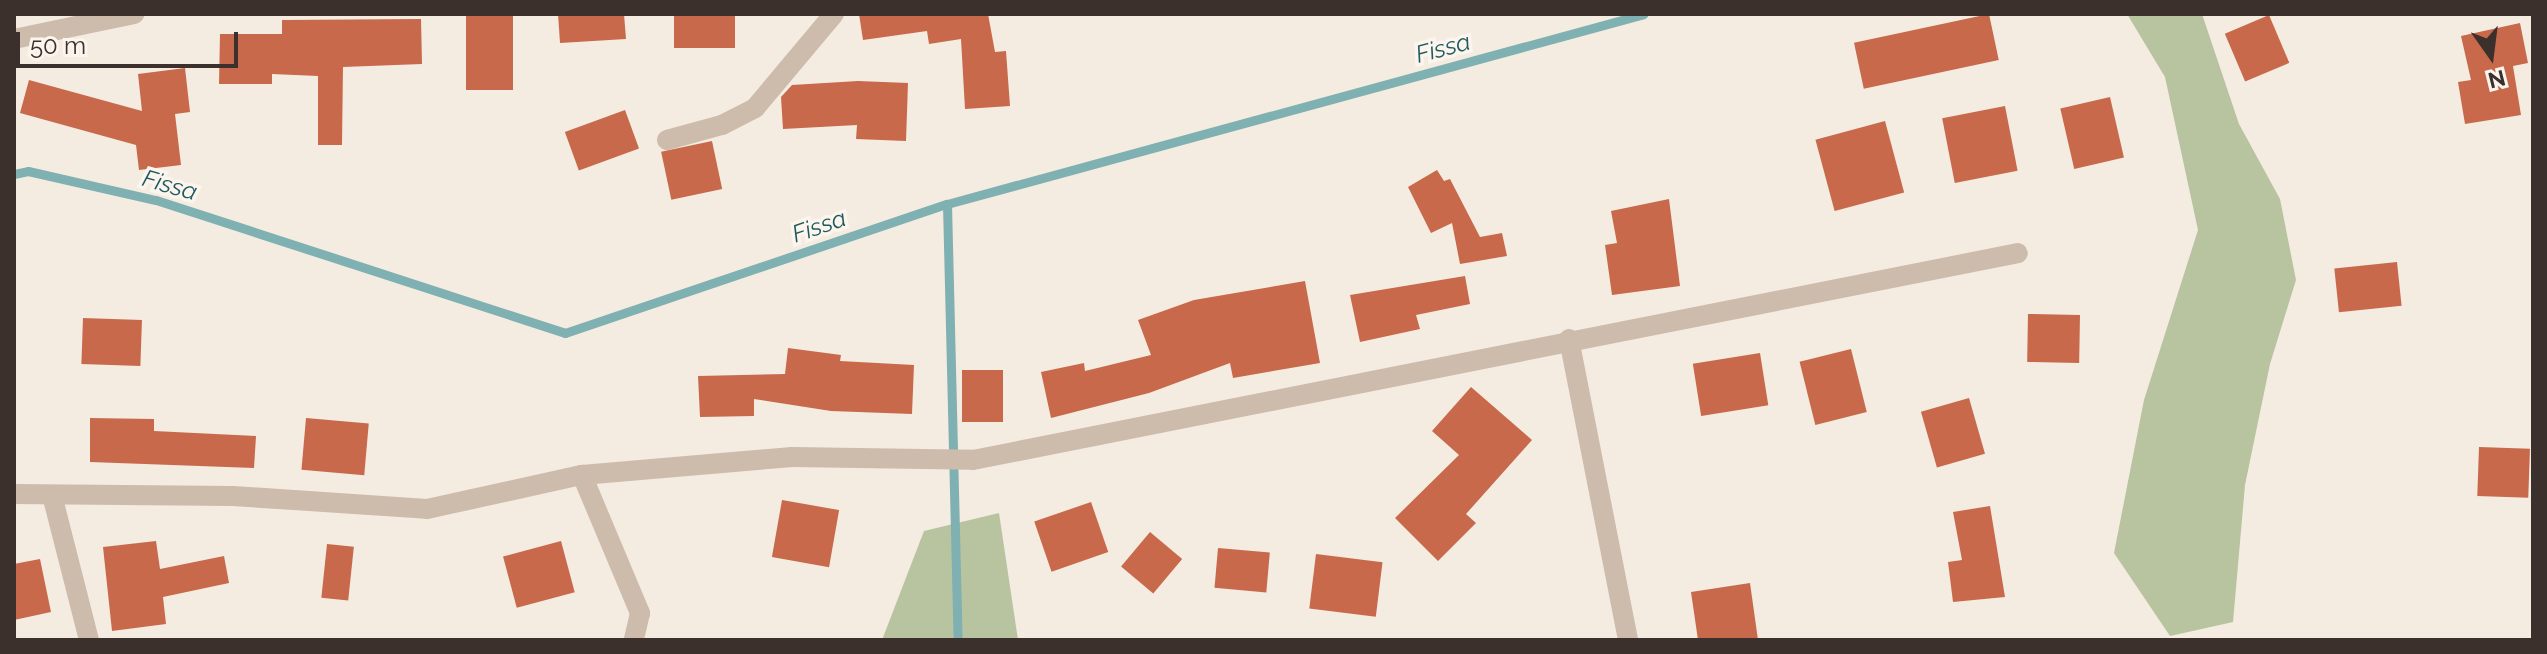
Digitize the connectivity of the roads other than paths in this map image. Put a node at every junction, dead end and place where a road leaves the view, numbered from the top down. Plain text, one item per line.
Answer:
1 (134, 14) edge
2 (834, 14) edge
3 (14, 39) edge
4 (667, 140) dead end
5 (2018, 253) dead end
6 (1569, 339) junction
7 (582, 475) junction
8 (14, 494) edge
9 (52, 495) junction
10 (89, 640) edge
11 (634, 640) edge
12 (1628, 640) edge

1 - 3 street
2 - 4 street
5 - 6 street
6 - 7 street
6 - 12 street
7 - 9 street
7 - 11 street
8 - 9 street
9 - 10 street

